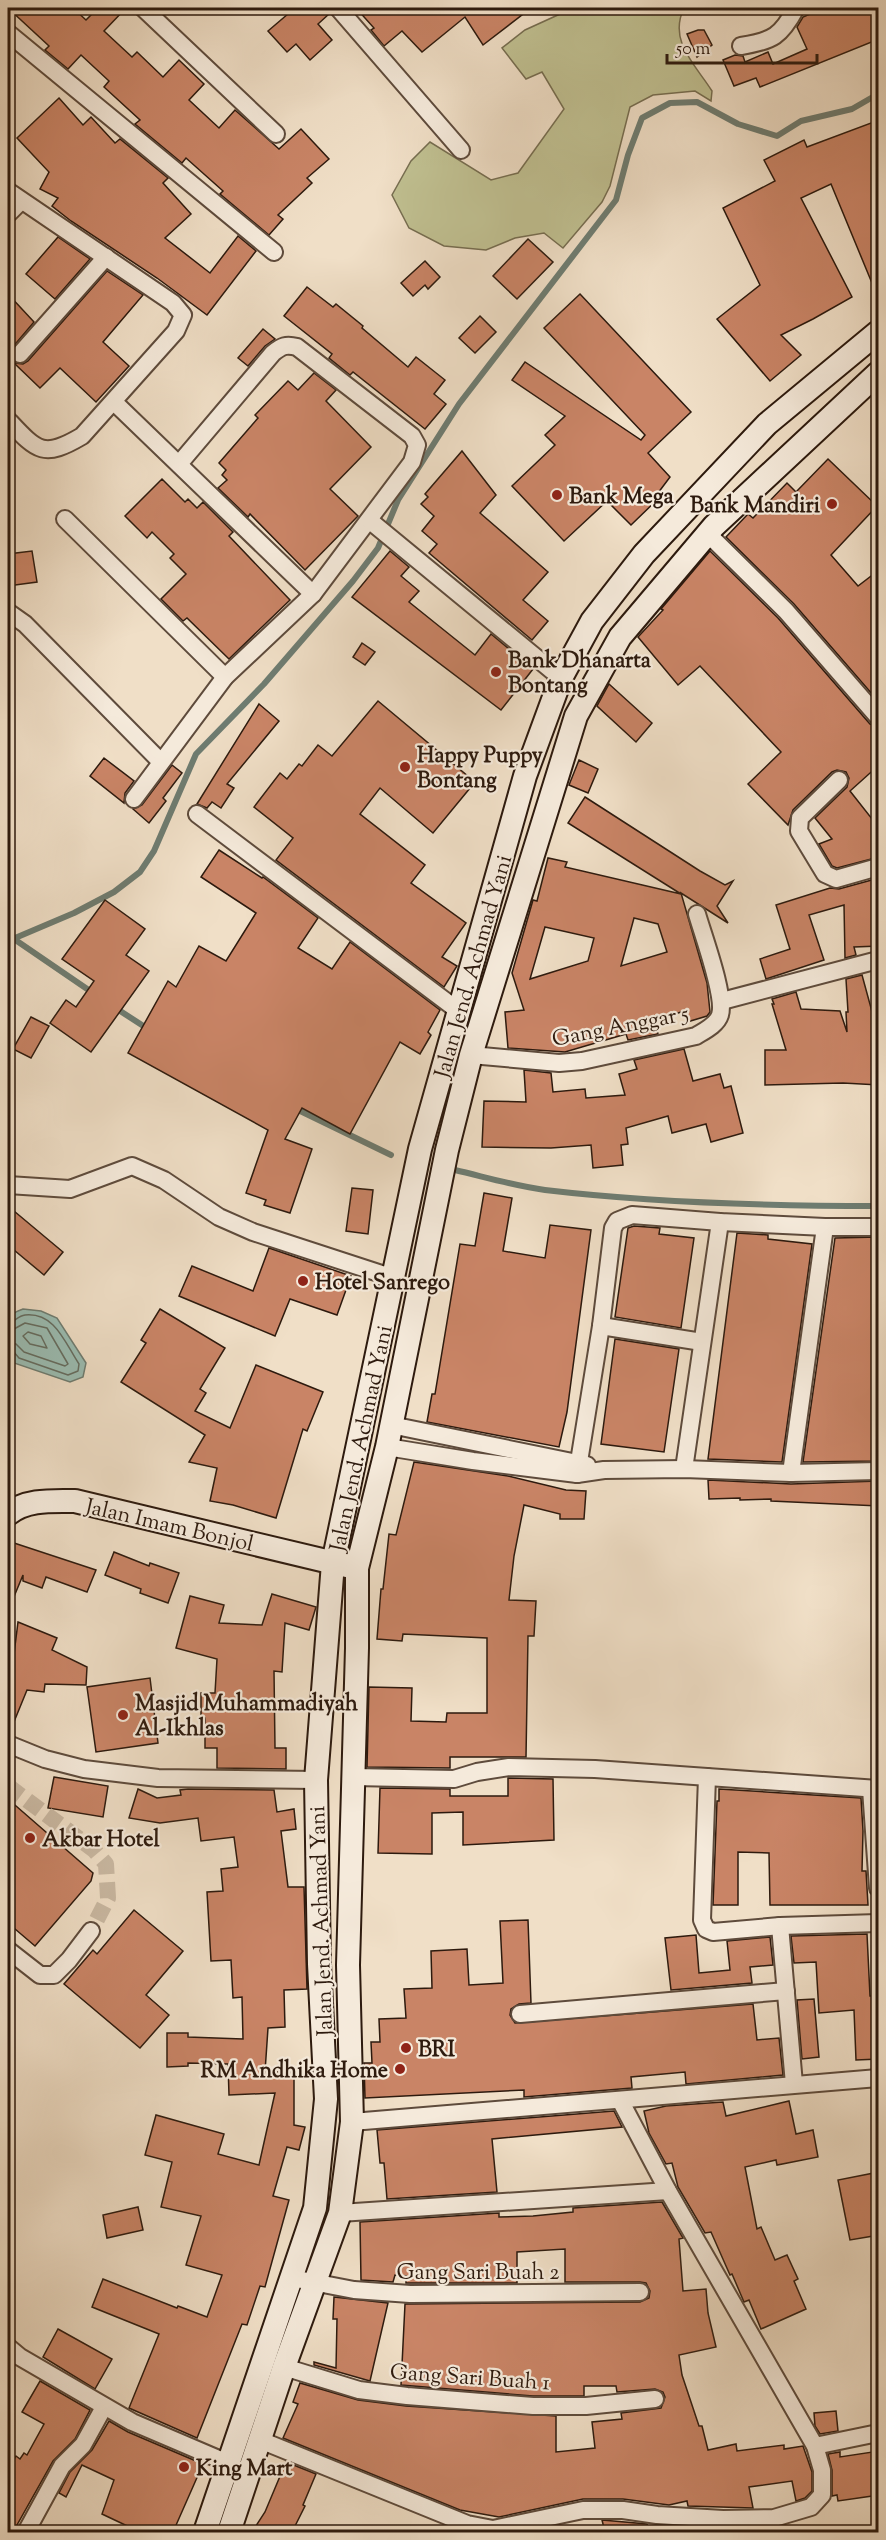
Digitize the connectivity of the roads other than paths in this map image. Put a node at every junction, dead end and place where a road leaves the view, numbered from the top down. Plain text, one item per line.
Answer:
1 (143, 8) edge
2 (338, 8) edge
3 (796, 8) edge
4 (8, 33) edge
5 (741, 46) dead end
6 (276, 134) dead end
7 (461, 150) dead end
8 (14, 196) edge
9 (8, 214) edge
10 (274, 252) dead end
11 (106, 257) junction
12 (879, 332) edge
13 (20, 354) dead end
14 (879, 373) edge
15 (114, 402) junction
16 (8, 420) edge
17 (174, 459) junction
18 (714, 478) junction
19 (741, 501) junction
20 (684, 510) junction
21 (65, 519) dead end
22 (374, 525) junction
23 (708, 534) junction
24 (313, 594) junction
25 (8, 612) edge
26 (225, 677) junction
27 (561, 678) junction
28 (879, 717) edge
29 (161, 762) junction
30 (839, 780) dead end
31 (134, 799) dead end
32 (197, 814) dead end
33 (879, 867) edge
34 (697, 914) dead end
35 (879, 960) edge
36 (722, 1001) junction
37 (460, 1012) junction
38 (471, 1055) junction
39 (416, 1171) junction
40 (442, 1174) junction
41 (8, 1185) edge
42 (720, 1222) junction
43 (825, 1227) junction
44 (879, 1227) edge
45 (394, 1278) junction
46 (601, 1326) junction
47 (702, 1342) junction
48 (389, 1436) junction
49 (578, 1469) junction
50 (684, 1469) junction
51 (879, 1471) edge
52 (790, 1473) junction
53 (10, 1508) edge
54 (333, 1569) junction
55 (357, 1574) junction
56 (8, 1744) edge
57 (353, 1777) junction
58 (707, 1778) junction
59 (316, 1780) junction
60 (875, 1789) edge
61 (879, 1888) edge
62 (879, 1923) edge
63 (780, 1926) junction
64 (91, 1931) tunnel mouth
65 (8, 1950) edge
66 (786, 1991) junction
67 (520, 2014) dead end
68 (879, 2078) edge
69 (794, 2084) junction
70 (620, 2100) junction
71 (352, 2122) junction
72 (668, 2191) junction
73 (340, 2213) junction
74 (292, 2278) junction
75 (316, 2284) junction
76 (640, 2292) dead end
77 (13, 2351) edge
78 (284, 2367) junction
79 (655, 2399) dead end
80 (104, 2407) junction
81 (879, 2433) edge
82 (260, 2440) junction
83 (815, 2446) junction
84 (228, 2463) junction
85 (725, 2526) edge
86 (26, 2532) edge
87 (204, 2532) edge
88 (229, 2532) edge

1 - 6 street
2 - 7 street
3 - 5 street
4 - 10 street
8 - 9 street
8 - 11 street
11 - 13 street
11 - 15 street
12 - 18 street, Jalan Jend. Achmad Yani
14 - 19 street, Jalan Jend. Achmad Yani
15 - 16 street
15 - 17 street
17 - 22 street
17 - 24 street
18 - 19 street
18 - 20 street, Jalan Jend. Achmad Yani
19 - 23 street, Jalan Jend. Achmad Yani
20 - 23 street
20 - 27 street, Jalan Jend. Achmad Yani
21 - 26 street
22 - 24 street
22 - 27 street
23 - 28 street
23 - 38 street, Jalan Jend. Achmad Yani
24 - 26 street
25 - 29 street
26 - 29 street
27 - 37 street, Jalan Jend. Achmad Yani
29 - 31 street
30 - 33 street
32 - 37 street
34 - 36 street
35 - 36 street
36 - 38 street, Gang Anggar 5
37 - 39 street, Jalan Jend. Achmad Yani
38 - 40 street, Jalan Jend. Achmad Yani
39 - 40 street
39 - 45 street, Jalan Jend. Achmad Yani
40 - 48 street, Jalan Jend. Achmad Yani
41 - 45 street
42 - 43 street
42 - 46 street
42 - 47 street
43 - 44 street
43 - 52 street
45 - 54 street, Jalan Jend. Achmad Yani
46 - 47 street
46 - 49 street
47 - 50 street
48 - 49 street
48 - 55 street, Jalan Jend. Achmad Yani
49 - 50 street
50 - 52 street
51 - 52 street
53 - 54 street
54 - 55 street
54 - 59 street, Jalan Jend. Achmad Yani
55 - 57 street, Jalan Jend. Achmad Yani
56 - 59 street
57 - 58 street
57 - 71 street, Jalan Jend. Achmad Yani
58 - 60 street
58 - 63 street
59 - 74 street, Jalan Jend. Achmad Yani
60 - 61 street
62 - 63 street
63 - 66 street
64 - 65 street
66 - 67 street
66 - 69 street
68 - 69 street
69 - 70 street
70 - 71 street
70 - 72 street
71 - 73 street, Jalan Jend. Achmad Yani
72 - 73 street
72 - 83 street
73 - 75 street, Jalan Jend. Achmad Yani
74 - 75 street, Gang Sari Buah 2
74 - 84 street, Jalan Jend. Achmad Yani
75 - 76 street, Gang Sari Buah 2
75 - 78 street, Jalan Jend. Achmad Yani
77 - 80 street
78 - 79 street, Gang Sari Buah 1
78 - 82 street, Jalan Jend. Achmad Yani
80 - 84 street
80 - 86 street
81 - 83 street
82 - 85 street
82 - 88 street, Jalan Jend. Achmad Yani
83 - 85 street
84 - 87 street, Jalan Jend. Achmad Yani

